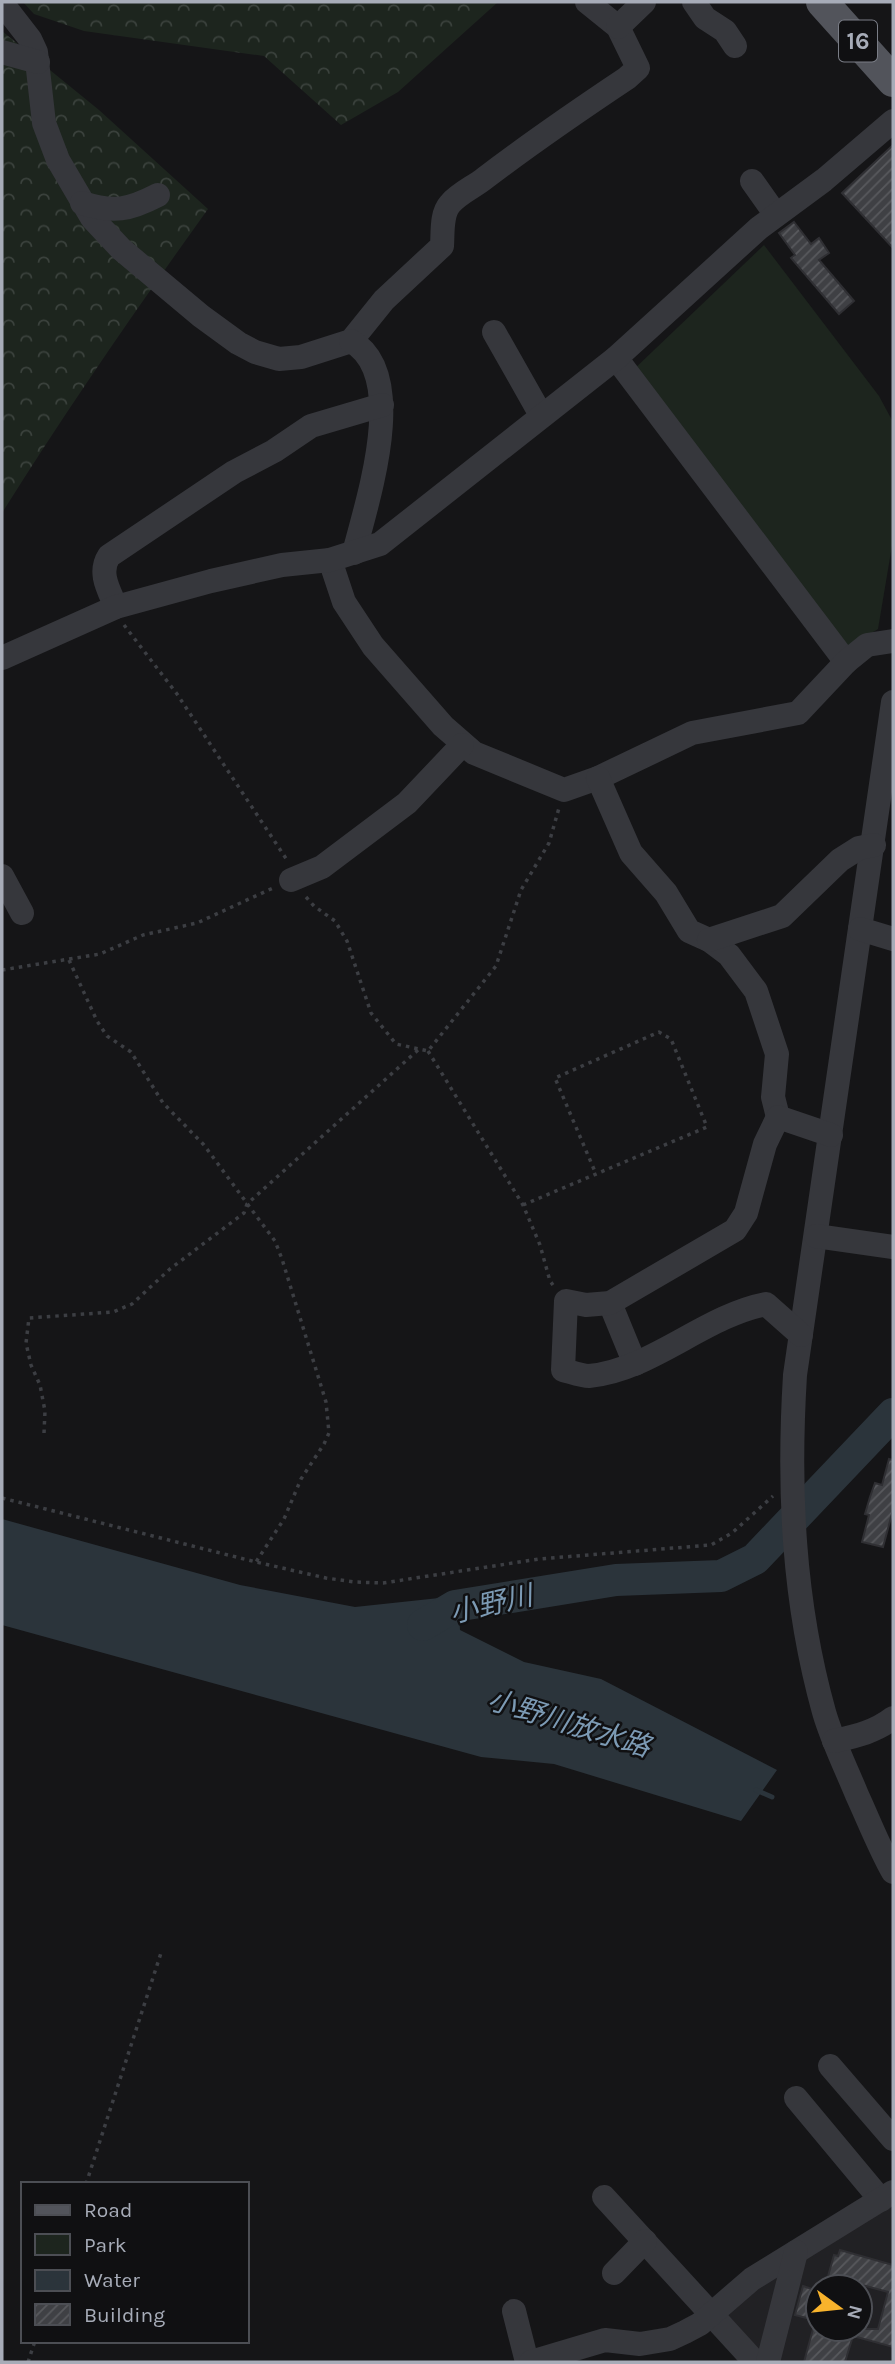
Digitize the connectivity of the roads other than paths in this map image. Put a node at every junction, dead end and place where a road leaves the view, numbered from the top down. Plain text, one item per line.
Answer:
1 (587, 2) edge
2 (644, 2) edge
3 (694, 2) edge
4 (822, 2) edge
5 (2, 4) edge
6 (618, 27) junction
7 (735, 46) dead end
8 (2, 52) edge
9 (38, 62) junction
10 (893, 80) edge
11 (893, 121) edge
12 (752, 181) dead end
13 (158, 195) dead end
14 (82, 203) junction
15 (776, 215) junction
16 (494, 332) dead end
17 (351, 341) junction
18 (616, 358) junction
19 (382, 405) junction
20 (541, 415) junction
21 (354, 552) junction
22 (330, 560) junction
23 (116, 607) junction
24 (893, 641) edge
25 (2, 657) edge
26 (846, 662) junction
27 (893, 710) edge
28 (462, 745) junction
29 (598, 778) junction
30 (874, 845) junction
31 (2, 876) edge
32 (291, 880) road end
33 (22, 913) dead end
34 (860, 929) junction
35 (893, 939) edge
36 (709, 940) junction
37 (778, 1117) junction
38 (831, 1135) junction
39 (816, 1236) junction
40 (893, 1247) edge
41 (610, 1303) junction
42 (801, 1335) junction
43 (635, 1364) junction
44 (893, 1717) edge
45 (834, 1741) junction
46 (893, 1872) edge
47 (830, 2067) dead end
48 (796, 2098) dead end
49 (893, 2139) edge
50 (604, 2196) dead end
51 (887, 2196) edge
52 (645, 2241) junction
53 (796, 2252) junction
54 (614, 2273) dead end
55 (514, 2311) dead end
56 (711, 2315) junction
57 (529, 2362) edge
58 (755, 2362) edge
59 (768, 2362) edge

1 - 6 street
2 - 6 street
3 - 7 street
4 - 10 main road, 16
5 - 9 street
6 - 17 street
8 - 9 street
9 - 14 street
11 - 15 street
12 - 15 street
13 - 14 street
14 - 17 street
15 - 18 street
16 - 20 street
17 - 19 street
18 - 20 street
18 - 26 street
19 - 21 street
19 - 23 street
20 - 21 street
21 - 22 street
22 - 23 street
22 - 28 street
23 - 25 street
24 - 26 street
26 - 29 street
27 - 30 street
28 - 29 street
28 - 32 street
29 - 36 street
30 - 34 street
30 - 36 street
31 - 33 street
34 - 35 street
34 - 38 street
36 - 37 street
37 - 38 street
37 - 41 street
38 - 39 street
39 - 40 street
39 - 42 street
41 - 43 street
41 - 43 street
42 - 43 street
42 - 45 street
44 - 45 street
45 - 46 street
47 - 49 street
48 - 51 street
50 - 52 street
51 - 53 street
52 - 54 street
52 - 56 street
53 - 56 street
53 - 59 street
55 - 57 street
56 - 57 street
56 - 58 street

